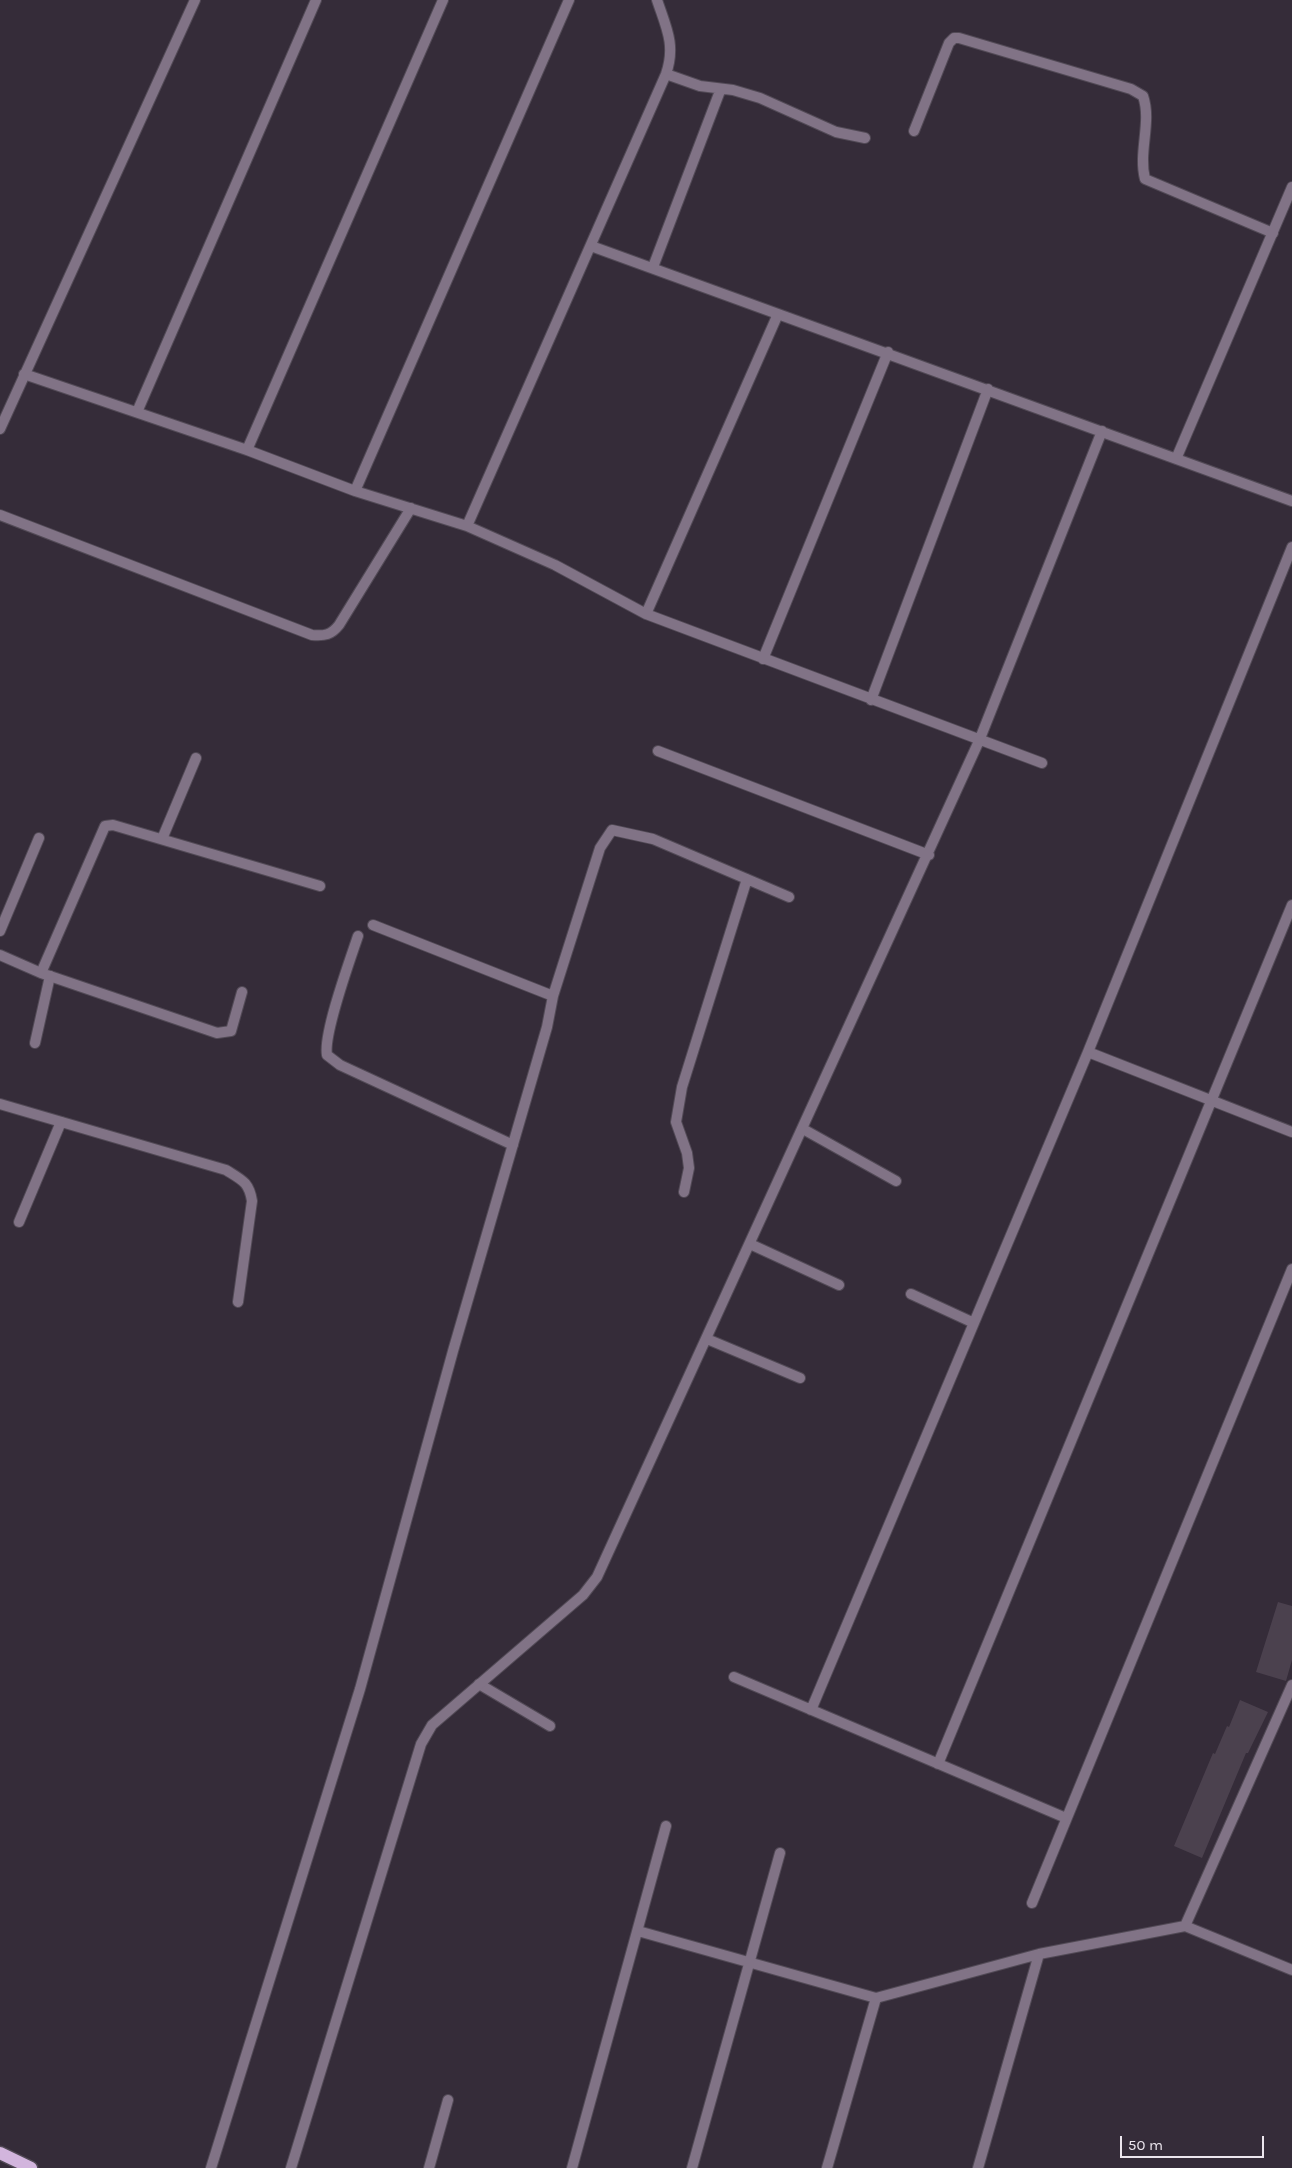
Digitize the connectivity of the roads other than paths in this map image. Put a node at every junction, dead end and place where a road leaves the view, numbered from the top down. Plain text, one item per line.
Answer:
1 (195, 0) edge
2 (316, 0) edge
3 (443, 0) edge
4 (569, 0) edge
5 (657, 0) edge
6 (666, 74) junction
7 (720, 90) junction
8 (914, 131) dead end
9 (865, 138) dead end
10 (1292, 187) edge
11 (1273, 232) junction
12 (591, 246) junction
13 (653, 267) junction
14 (778, 314) junction
15 (888, 352) junction
16 (24, 374) junction
17 (988, 389) junction
18 (137, 412) junction
19 (0, 429) edge
20 (1102, 431) junction
21 (247, 450) junction
22 (1176, 459) junction
23 (355, 491) junction
24 (1292, 501) edge
25 (411, 508) junction
26 (0, 515) edge
27 (466, 526) junction
28 (1292, 547) edge
29 (646, 614) junction
30 (763, 659) junction
31 (871, 700) junction
32 (979, 741) junction
33 (658, 751) dead end
34 (196, 758) dead end
35 (1042, 763) dead end
36 (38, 838) dead end
37 (162, 839) junction
38 (928, 855) junction
39 (747, 879) junction
40 (320, 886) dead end
41 (789, 897) dead end
42 (1292, 906) edge
43 (372, 925) dead end
44 (0, 931) edge
45 (358, 936) dead end
46 (0, 954) edge
47 (46, 974) junction
48 (242, 992) dead end
49 (553, 996) junction
50 (35, 1043) dead end
51 (1088, 1052) junction
52 (1212, 1100) junction
53 (0, 1104) edge
54 (61, 1122) junction
55 (803, 1130) junction
56 (1292, 1132) edge
57 (513, 1145) junction
58 (896, 1182) dead end
59 (684, 1192) dead end
60 (19, 1222) dead end
61 (750, 1244) junction
62 (1292, 1269) edge
63 (839, 1285) dead end
64 (911, 1294) dead end
65 (238, 1302) dead end
66 (974, 1323) junction
67 (707, 1339) junction
68 (800, 1378) dead end
69 (734, 1677) dead end
70 (479, 1684) junction
71 (1292, 1685) edge
72 (811, 1710) junction
73 (1287, 1711) edge
74 (550, 1726) dead end
75 (938, 1764) junction
76 (1066, 1818) junction
77 (666, 1826) dead end
78 (780, 1853) dead end
79 (1032, 1902) dead end
80 (1185, 1926) junction
81 (638, 1931) junction
82 (1039, 1954) junction
83 (751, 1963) junction
84 (1292, 1970) edge
85 (876, 1998) junction
86 (448, 2100) dead end
87 (0, 2153) edge
88 (31, 2168) edge
89 (211, 2168) edge
90 (290, 2168) edge
91 (429, 2168) edge
92 (572, 2168) edge
93 (692, 2168) edge
94 (827, 2168) edge
95 (978, 2168) edge

1 - 16 street
2 - 18 street
3 - 21 street
4 - 23 street
5 - 6 street
6 - 7 street
6 - 12 street
7 - 9 street
7 - 13 street
8 - 11 street
10 - 11 street
11 - 22 street
12 - 13 street
12 - 27 street
13 - 14 street
14 - 15 street
14 - 29 street
15 - 17 street
15 - 30 street
16 - 18 street
16 - 19 street
17 - 20 street
17 - 31 street
18 - 21 street
20 - 22 street
20 - 32 street
21 - 23 street
22 - 24 street
23 - 25 street
25 - 26 street
25 - 27 street
27 - 29 street
28 - 51 street
29 - 30 street
30 - 31 street
31 - 32 street
32 - 35 street
32 - 38 street
33 - 38 street
34 - 37 street
36 - 44 street
37 - 40 street
37 - 47 street
38 - 55 street
39 - 41 street
39 - 49 street
39 - 59 street
42 - 52 street
43 - 49 street
45 - 57 street
46 - 47 street
47 - 48 street
47 - 50 street
49 - 57 street
51 - 52 street
51 - 66 street
52 - 56 street
52 - 75 street
53 - 54 street
54 - 60 street
54 - 65 street
55 - 58 street
55 - 61 street
57 - 89 street
61 - 63 street
61 - 67 street
62 - 76 street
64 - 66 street
66 - 72 street
67 - 68 street
67 - 70 street
69 - 72 street
70 - 74 street
70 - 90 street
71 - 73 street
72 - 75 street
73 - 80 street
75 - 76 street
76 - 79 street
77 - 81 street
78 - 83 street
80 - 82 street
80 - 84 street
81 - 83 street
81 - 92 street
82 - 85 street
82 - 95 street
83 - 85 street
83 - 93 street
85 - 94 street
86 - 91 street
87 - 88 main road

